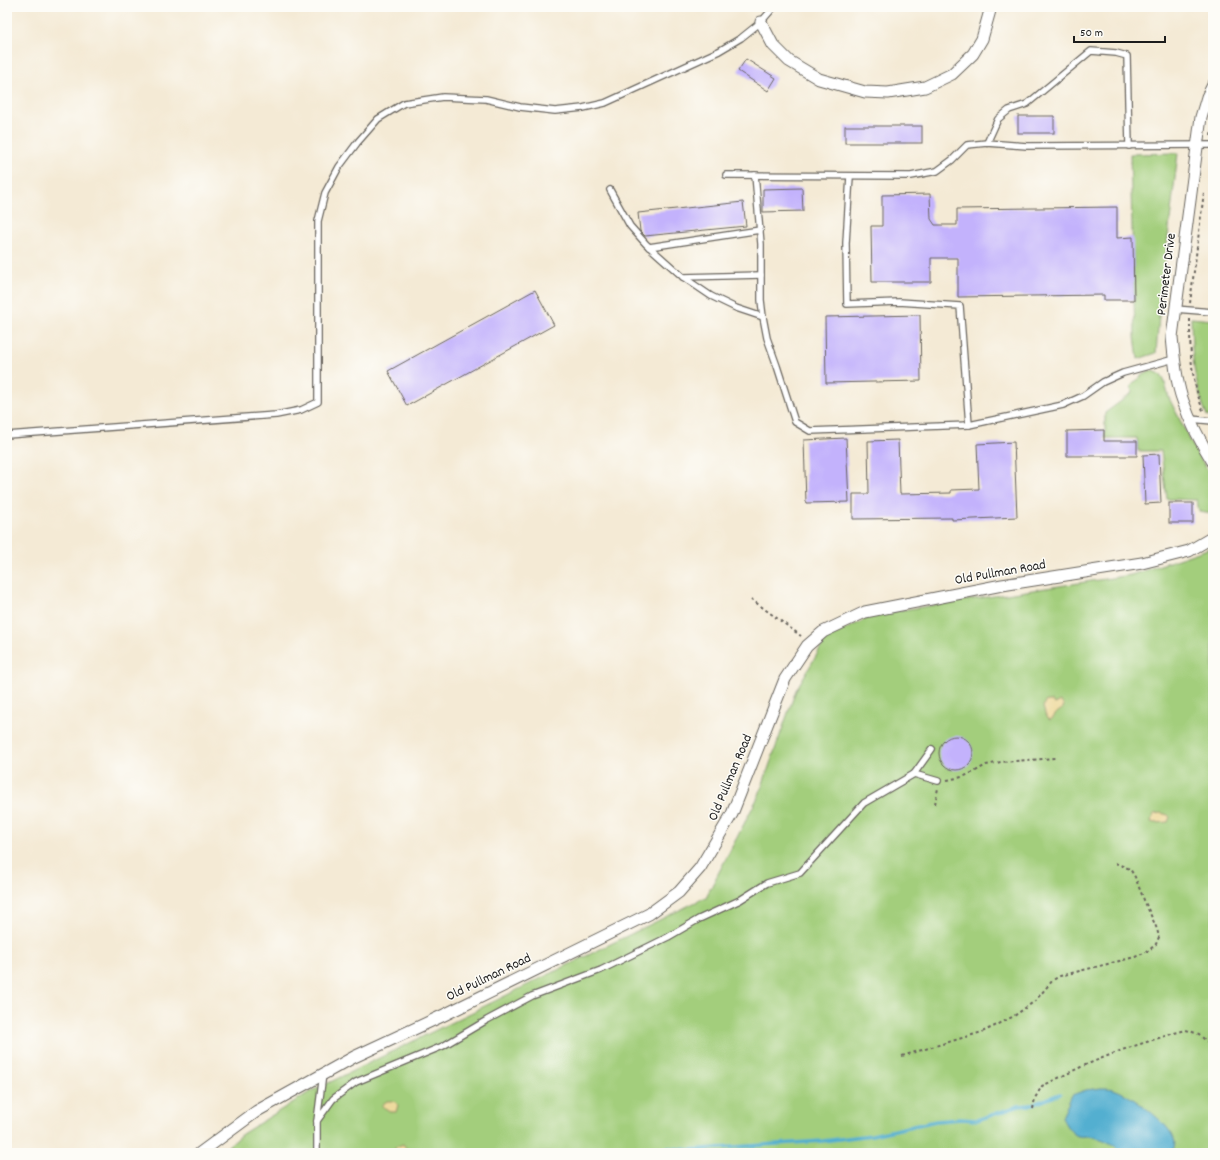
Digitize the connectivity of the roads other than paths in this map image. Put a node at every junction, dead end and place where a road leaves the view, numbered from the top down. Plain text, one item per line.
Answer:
1 (774, 7) edge
2 (990, 7) edge
3 (761, 22) junction
4 (1213, 85) edge
5 (987, 143) junction
6 (1196, 145) junction
7 (1211, 145) edge
8 (1129, 146) junction
9 (726, 175) dead end
10 (755, 175) junction
11 (850, 176) junction
12 (610, 190) dead end
13 (760, 230) junction
14 (649, 247) junction
15 (761, 275) junction
16 (683, 277) junction
17 (1175, 308) junction
18 (1213, 312) edge
19 (763, 317) junction
20 (1174, 359) junction
21 (1190, 419) junction
22 (1210, 420) edge
23 (969, 425) junction
24 (7, 435) edge
25 (1213, 462) edge
26 (1213, 537) edge
27 (932, 749) dead end
28 (914, 774) junction
29 (938, 781) road end
30 (323, 1074) junction
31 (317, 1121) junction
32 (200, 1153) edge
33 (316, 1153) edge

1 - 3 lane
2 - 3 street
3 - 24 lane
4 - 6 street, Perimeter Drive
5 - 8 lane
5 - 8 lane
5 - 11 lane
6 - 7 lane
6 - 8 lane
6 - 17 street, Perimeter Drive
9 - 10 lane
10 - 11 lane
10 - 13 lane
11 - 23 lane
12 - 14 lane
13 - 14 lane
13 - 15 lane
14 - 16 lane
15 - 16 lane
15 - 19 lane
16 - 19 lane
17 - 18 lane
17 - 20 street, Perimeter Drive
19 - 23 lane
20 - 21 street, Perimeter Drive
20 - 23 lane
21 - 22 lane
21 - 25 street, Perimeter Drive
26 - 30 street, Old Pullman Road
27 - 28 lane
28 - 29 lane
28 - 31 lane
30 - 31 lane
30 - 32 street, Old Pullman Road
31 - 33 lane

